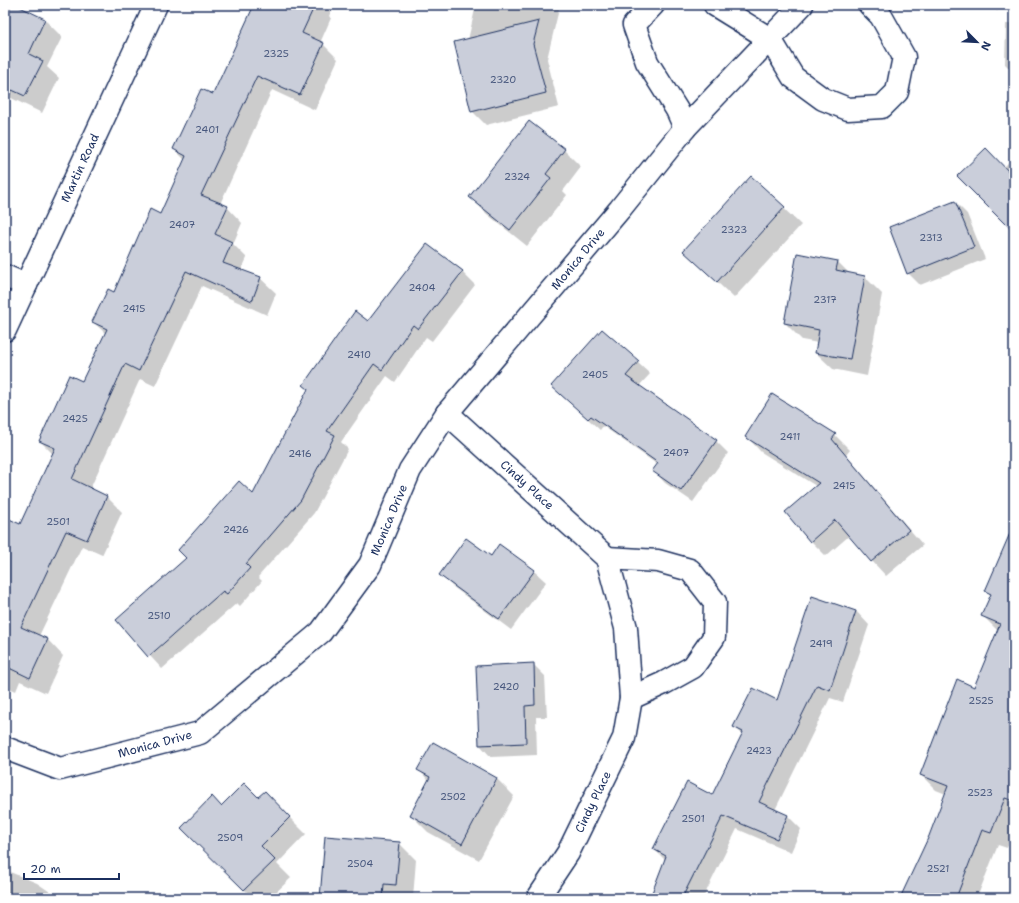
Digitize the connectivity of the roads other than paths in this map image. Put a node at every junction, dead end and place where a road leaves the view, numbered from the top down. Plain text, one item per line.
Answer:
1 (156, 5) edge
2 (653, 5) edge
3 (715, 5) edge
4 (802, 5) edge
5 (870, 5) edge
6 (770, 39) junction
7 (685, 128) junction
8 (5, 276) edge
9 (26, 285) junction
10 (5, 330) edge
11 (447, 413) junction
12 (607, 558) junction
13 (631, 698) junction
14 (5, 748) edge
15 (538, 898) edge

1 - 9 street, Martin Road
2 - 7 street
3 - 6 street
4 - 6 street, Monica Drive
5 - 6 street
6 - 7 street, Monica Drive
7 - 11 street, Monica Drive
8 - 9 street
9 - 10 street, Martin Road
11 - 12 street, Cindy Place
11 - 14 street, Monica Drive
12 - 13 street, Cindy Place
12 - 13 street
13 - 15 street, Cindy Place

